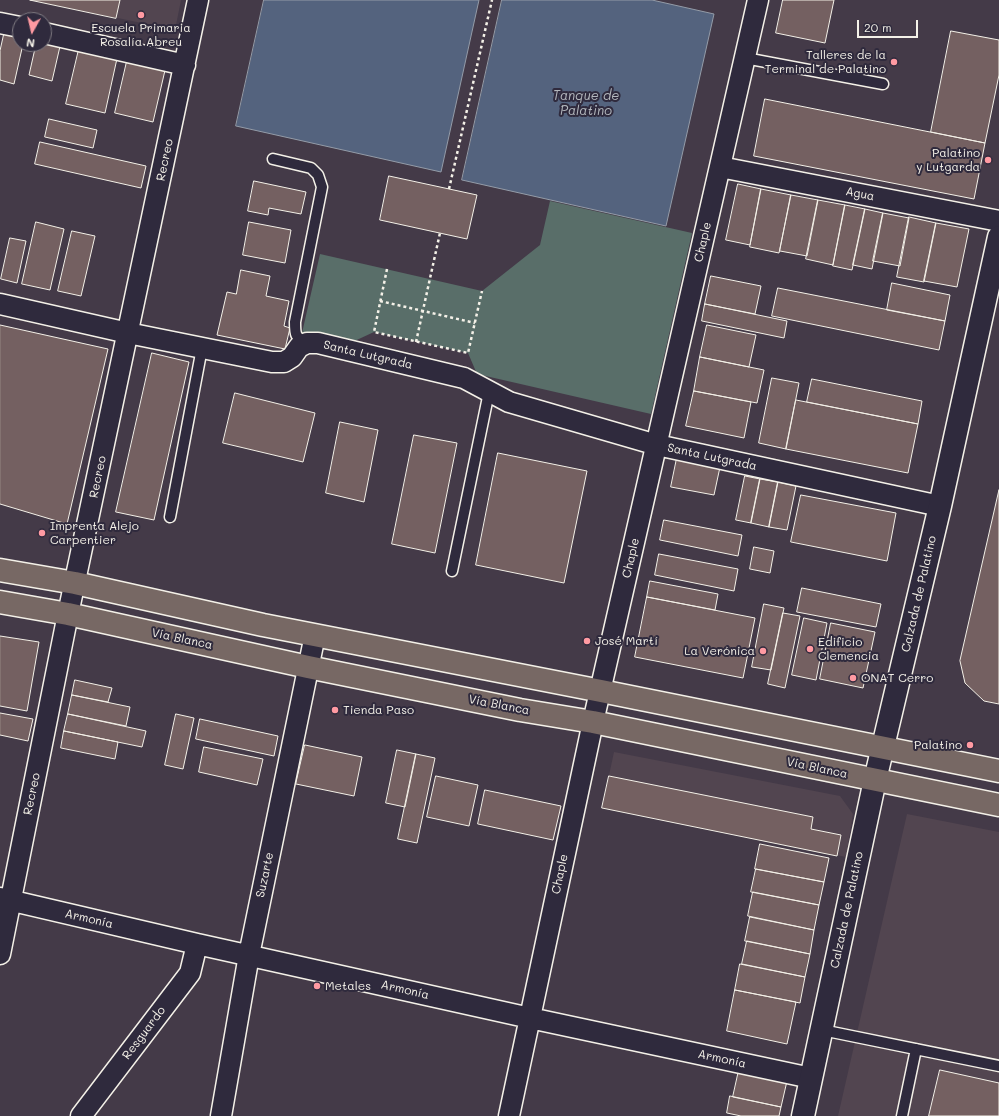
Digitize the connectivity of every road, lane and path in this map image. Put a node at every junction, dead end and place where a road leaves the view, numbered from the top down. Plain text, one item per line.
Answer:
1 (198, 0) edge
2 (492, 0) edge
3 (758, 0) edge
4 (0, 22) edge
5 (12, 25) edge
6 (52, 35) edge
7 (745, 58) junction
8 (185, 65) junction
9 (883, 84) dead end
10 (273, 159) dead end
11 (720, 167) junction
12 (449, 189) dead end
13 (999, 221) edge
14 (440, 233) dead end
15 (999, 236) edge
16 (387, 270) dead end
17 (482, 291) dead end
18 (380, 301) junction
19 (0, 304) edge
20 (423, 311) junction
21 (475, 323) junction
22 (128, 333) junction
23 (416, 342) junction
24 (307, 343) junction
25 (202, 348) junction
26 (410, 365) junction
27 (489, 392) junction
28 (657, 445) junction
29 (940, 506) junction
30 (170, 517) dead end
31 (0, 570) edge
32 (452, 571) dead end
33 (75, 583) junction
34 (0, 602) edge
35 (68, 614) junction
36 (315, 635) junction
37 (308, 667) junction
38 (601, 691) junction
39 (593, 722) junction
40 (883, 747) junction
41 (999, 771) edge
42 (875, 780) junction
43 (999, 805) edge
44 (5, 899) edge
45 (198, 944) junction
46 (0, 954) edge
47 (249, 955) junction
48 (530, 1018) junction
49 (822, 1030) junction
50 (916, 1049) junction
51 (999, 1066) edge
52 (811, 1078) junction
53 (80, 1116) edge
54 (221, 1116) edge
55 (509, 1116) edge
56 (803, 1116) edge
57 (902, 1116) edge

1 - 8 street, Recreo
2 - 12 path
3 - 7 street, Chaple
4 - 5 street
6 - 8 street
7 - 9 lane
7 - 11 street, Chaple
8 - 22 street, Recreo
10 - 24 lane
11 - 13 street, Agua
11 - 28 street, Chaple
14 - 20 path
15 - 29 street, Calzada de Palatino
16 - 18 path
17 - 21 path
18 - 20 path
18 - 23 path
19 - 22 street, Santa Lutgrada
20 - 21 path
20 - 23 path
21 - 23 path
22 - 25 street, Santa Lutgrada
22 - 33 street, Recreo
23 - 26 path
24 - 25 street, Santa Lutgrada
24 - 26 street, Santa Lutgrada
25 - 30 lane
26 - 27 street, Santa Lutgrada
27 - 28 street, Santa Lutgrada
27 - 32 lane
28 - 29 street, Santa Lutgrada
28 - 38 street, Chaple
29 - 40 street, Calzada de Palatino
31 - 33 main road
33 - 35 street, Recreo
33 - 36 main road
34 - 35 main road, Vía Blanca
35 - 37 main road, Vía Blanca
35 - 44 street, Recreo
36 - 37 street, Suzarte
36 - 38 main road
37 - 39 main road, Vía Blanca
37 - 47 street, Suzarte
38 - 39 street, Chaple
38 - 40 main road
39 - 42 main road, Vía Blanca
39 - 48 street, Chaple
40 - 41 main road
40 - 42 street, Calzada de Palatino
42 - 43 main road, Vía Blanca
42 - 49 street, Calzada de Palatino
44 - 45 street, Armonía
44 - 46 street, Recreo
45 - 47 street, Armonía
45 - 53 street, Resguardo
47 - 48 street, Armonía
47 - 54 street, Suzarte
48 - 52 street, Armonía
48 - 55 street, Chaple
49 - 50 lane
49 - 52 street, Calzada de Palatino
50 - 51 lane
50 - 57 lane
52 - 56 street, Calzada de Palatino

